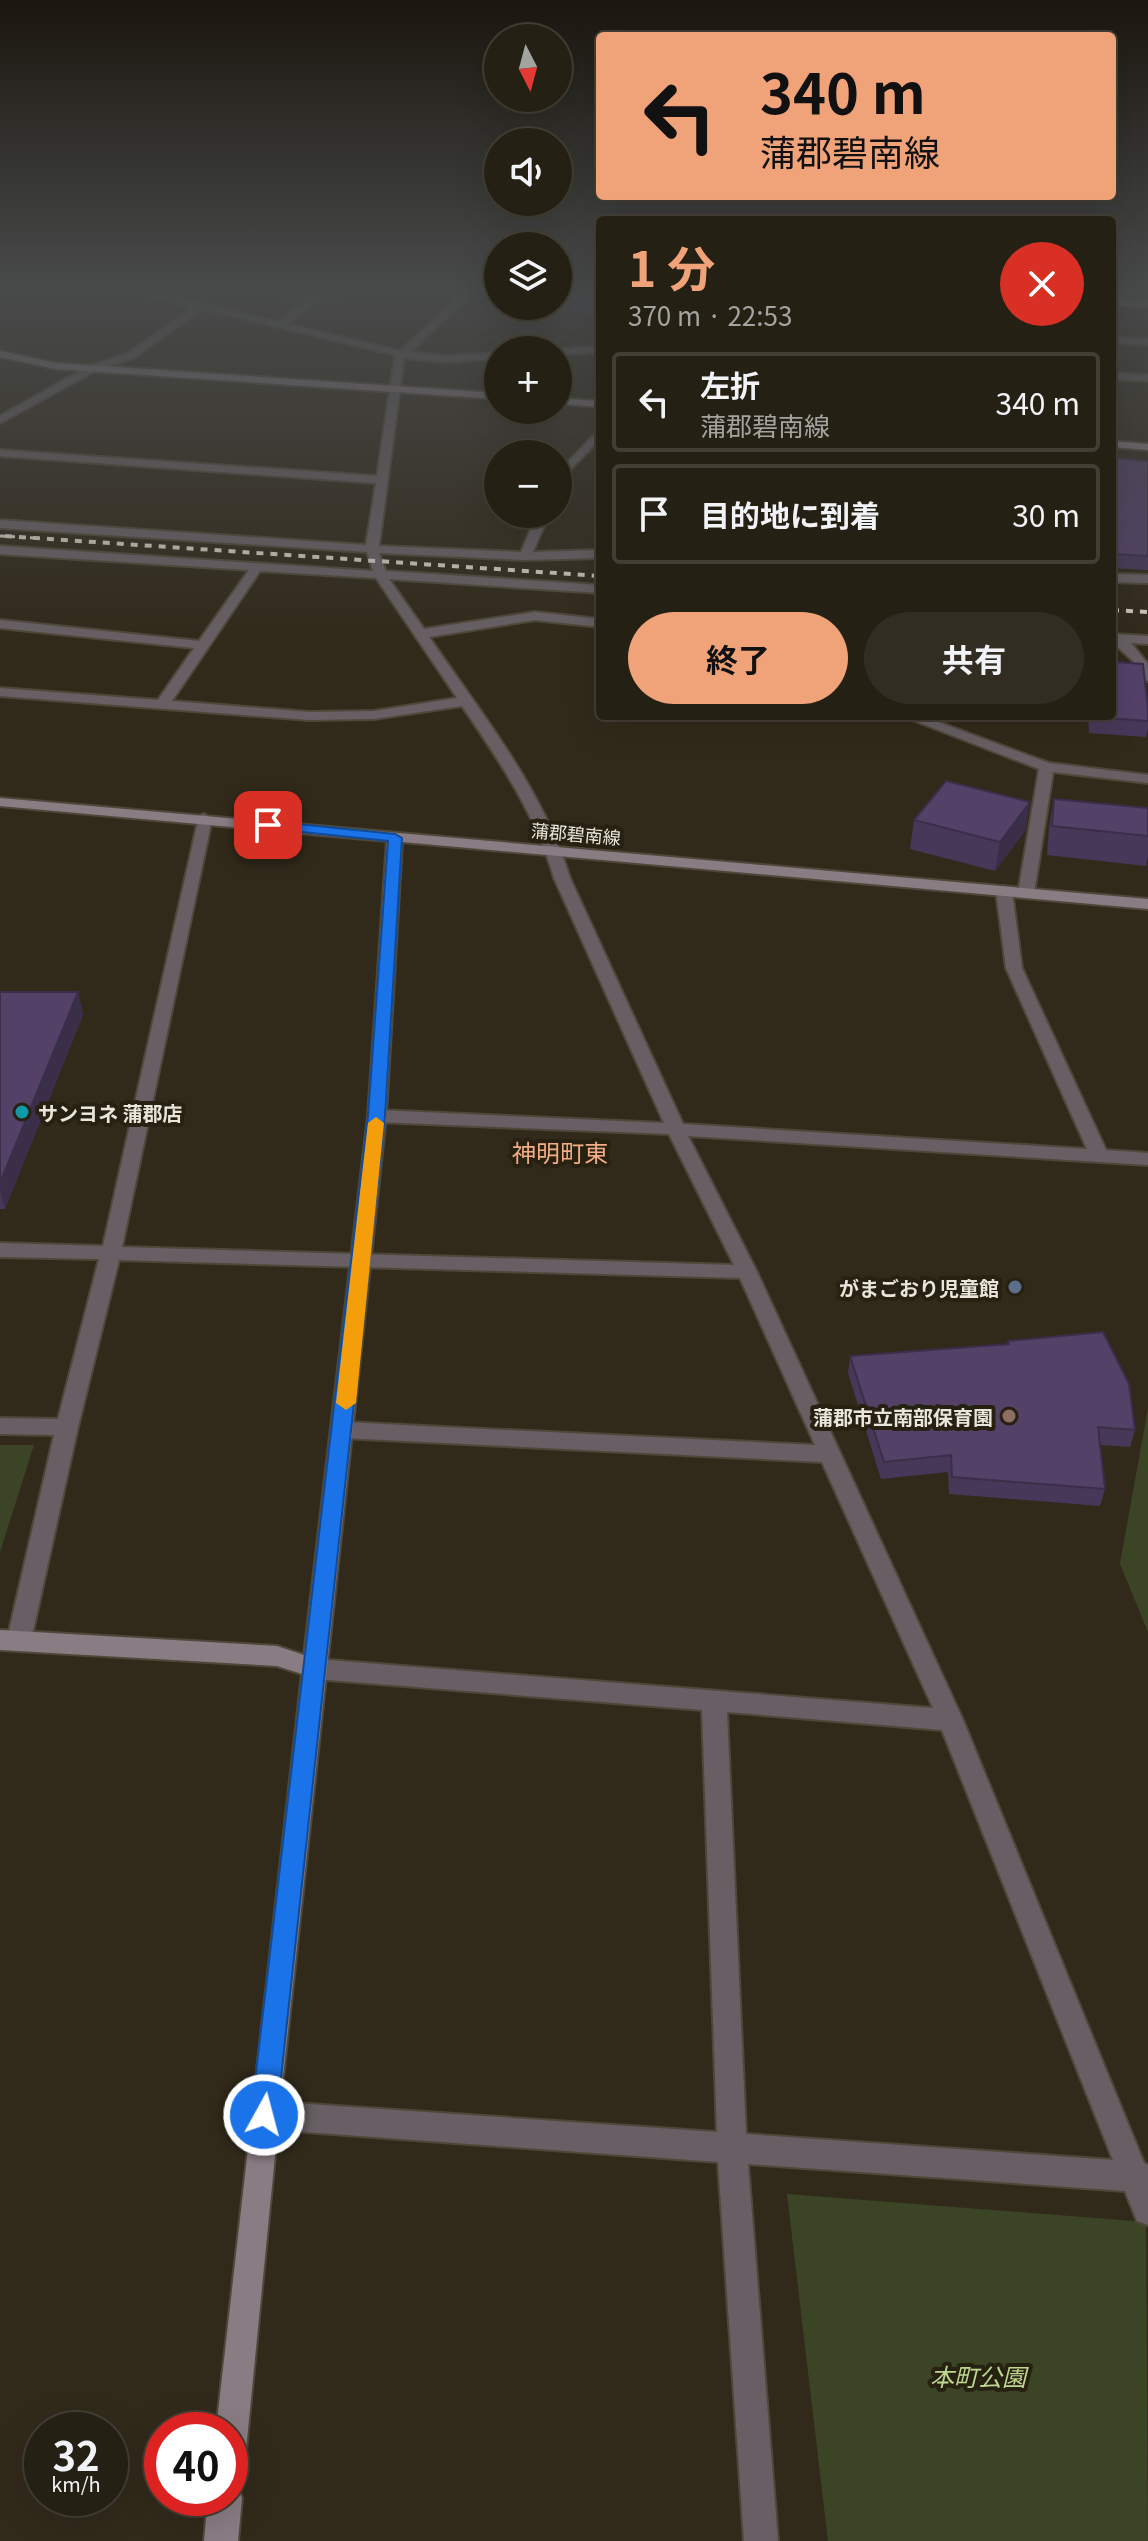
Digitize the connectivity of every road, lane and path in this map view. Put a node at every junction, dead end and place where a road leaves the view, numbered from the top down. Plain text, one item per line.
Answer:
1 (29, 404) edge
2 (395, 404) edge
3 (0, 420) edge
4 (596, 436) edge
5 (1116, 444) edge
6 (1148, 447) edge
7 (0, 453) edge
8 (572, 463) edge
9 (382, 480) junction
10 (0, 524) edge
11 (537, 528) edge
12 (372, 549) junction
13 (0, 550) edge
14 (596, 554) edge
15 (525, 556) junction
16 (256, 568) junction
17 (381, 576) junction
18 (1116, 578) edge
19 (1148, 579) edge
20 (596, 589) edge
21 (596, 623) edge
22 (0, 624) edge
23 (420, 634) junction
24 (1116, 638) edge
25 (1116, 639) edge
26 (1148, 640) edge
27 (201, 645) junction
28 (1148, 677) edge
29 (0, 692) edge
30 (465, 701) junction
31 (162, 705) junction
32 (919, 720) edge
33 (1047, 767) junction
34 (1148, 779) edge
35 (0, 802) edge
36 (204, 819) junction
37 (395, 838) junction
38 (554, 851) junction
39 (1004, 891) junction
40 (1026, 893) junction
41 (1148, 904) edge
42 (377, 1116) junction
43 (676, 1129) junction
44 (1099, 1155) junction
45 (1148, 1159) edge
46 (0, 1250) edge
47 (111, 1253) junction
48 (359, 1263) junction
49 (747, 1272) junction
50 (0, 1426) edge
51 (67, 1427) junction
52 (343, 1430) junction
53 (829, 1454) junction
54 (9, 1640) edge
55 (316, 1669) junction
56 (714, 1700) junction
57 (951, 1720) junction
58 (264, 2115) junction
59 (732, 2149) junction
60 (1140, 2177) edge
61 (1148, 2210) edge
62 (234, 2412) edge
63 (223, 2516) edge
64 (221, 2541) edge
65 (761, 2541) edge

1 - 3 street
2 - 9 street
4 - 8 street
5 - 6 main road
7 - 9 street
9 - 12 street
10 - 12 street
11 - 15 street
12 - 15 street
12 - 17 street
13 - 16 street
14 - 15 street
16 - 17 street
16 - 27 street
17 - 20 street
17 - 23 street
18 - 19 street
21 - 23 street
22 - 27 street
23 - 30 street
24 - 26 street
25 - 28 street
27 - 31 street
29 - 31 street
30 - 31 street
30 - 38 street
32 - 33 street
33 - 34 street
33 - 40 street
35 - 36 main road, 蒲郡碧南線
36 - 37 main road, 蒲郡碧南線
36 - 47 street
37 - 38 main road, 蒲郡碧南線
37 - 42 main road
38 - 39 main road, 蒲郡碧南線
38 - 43 street
39 - 40 main road, 蒲郡碧南線
39 - 44 street
40 - 41 main road, 蒲郡碧南線
42 - 43 street
42 - 48 main road
43 - 44 street
43 - 49 street
44 - 45 street
46 - 47 street
47 - 48 street
47 - 51 street
48 - 49 street
48 - 52 main road
49 - 53 street
50 - 51 street
51 - 54 street
52 - 53 street
52 - 55 main road
53 - 57 street
54 - 55 main road
55 - 56 street
55 - 58 main road
56 - 57 street
56 - 59 street
57 - 60 street
58 - 59 street
58 - 62 main road
59 - 60 street
59 - 65 street
60 - 61 street
63 - 64 main road

